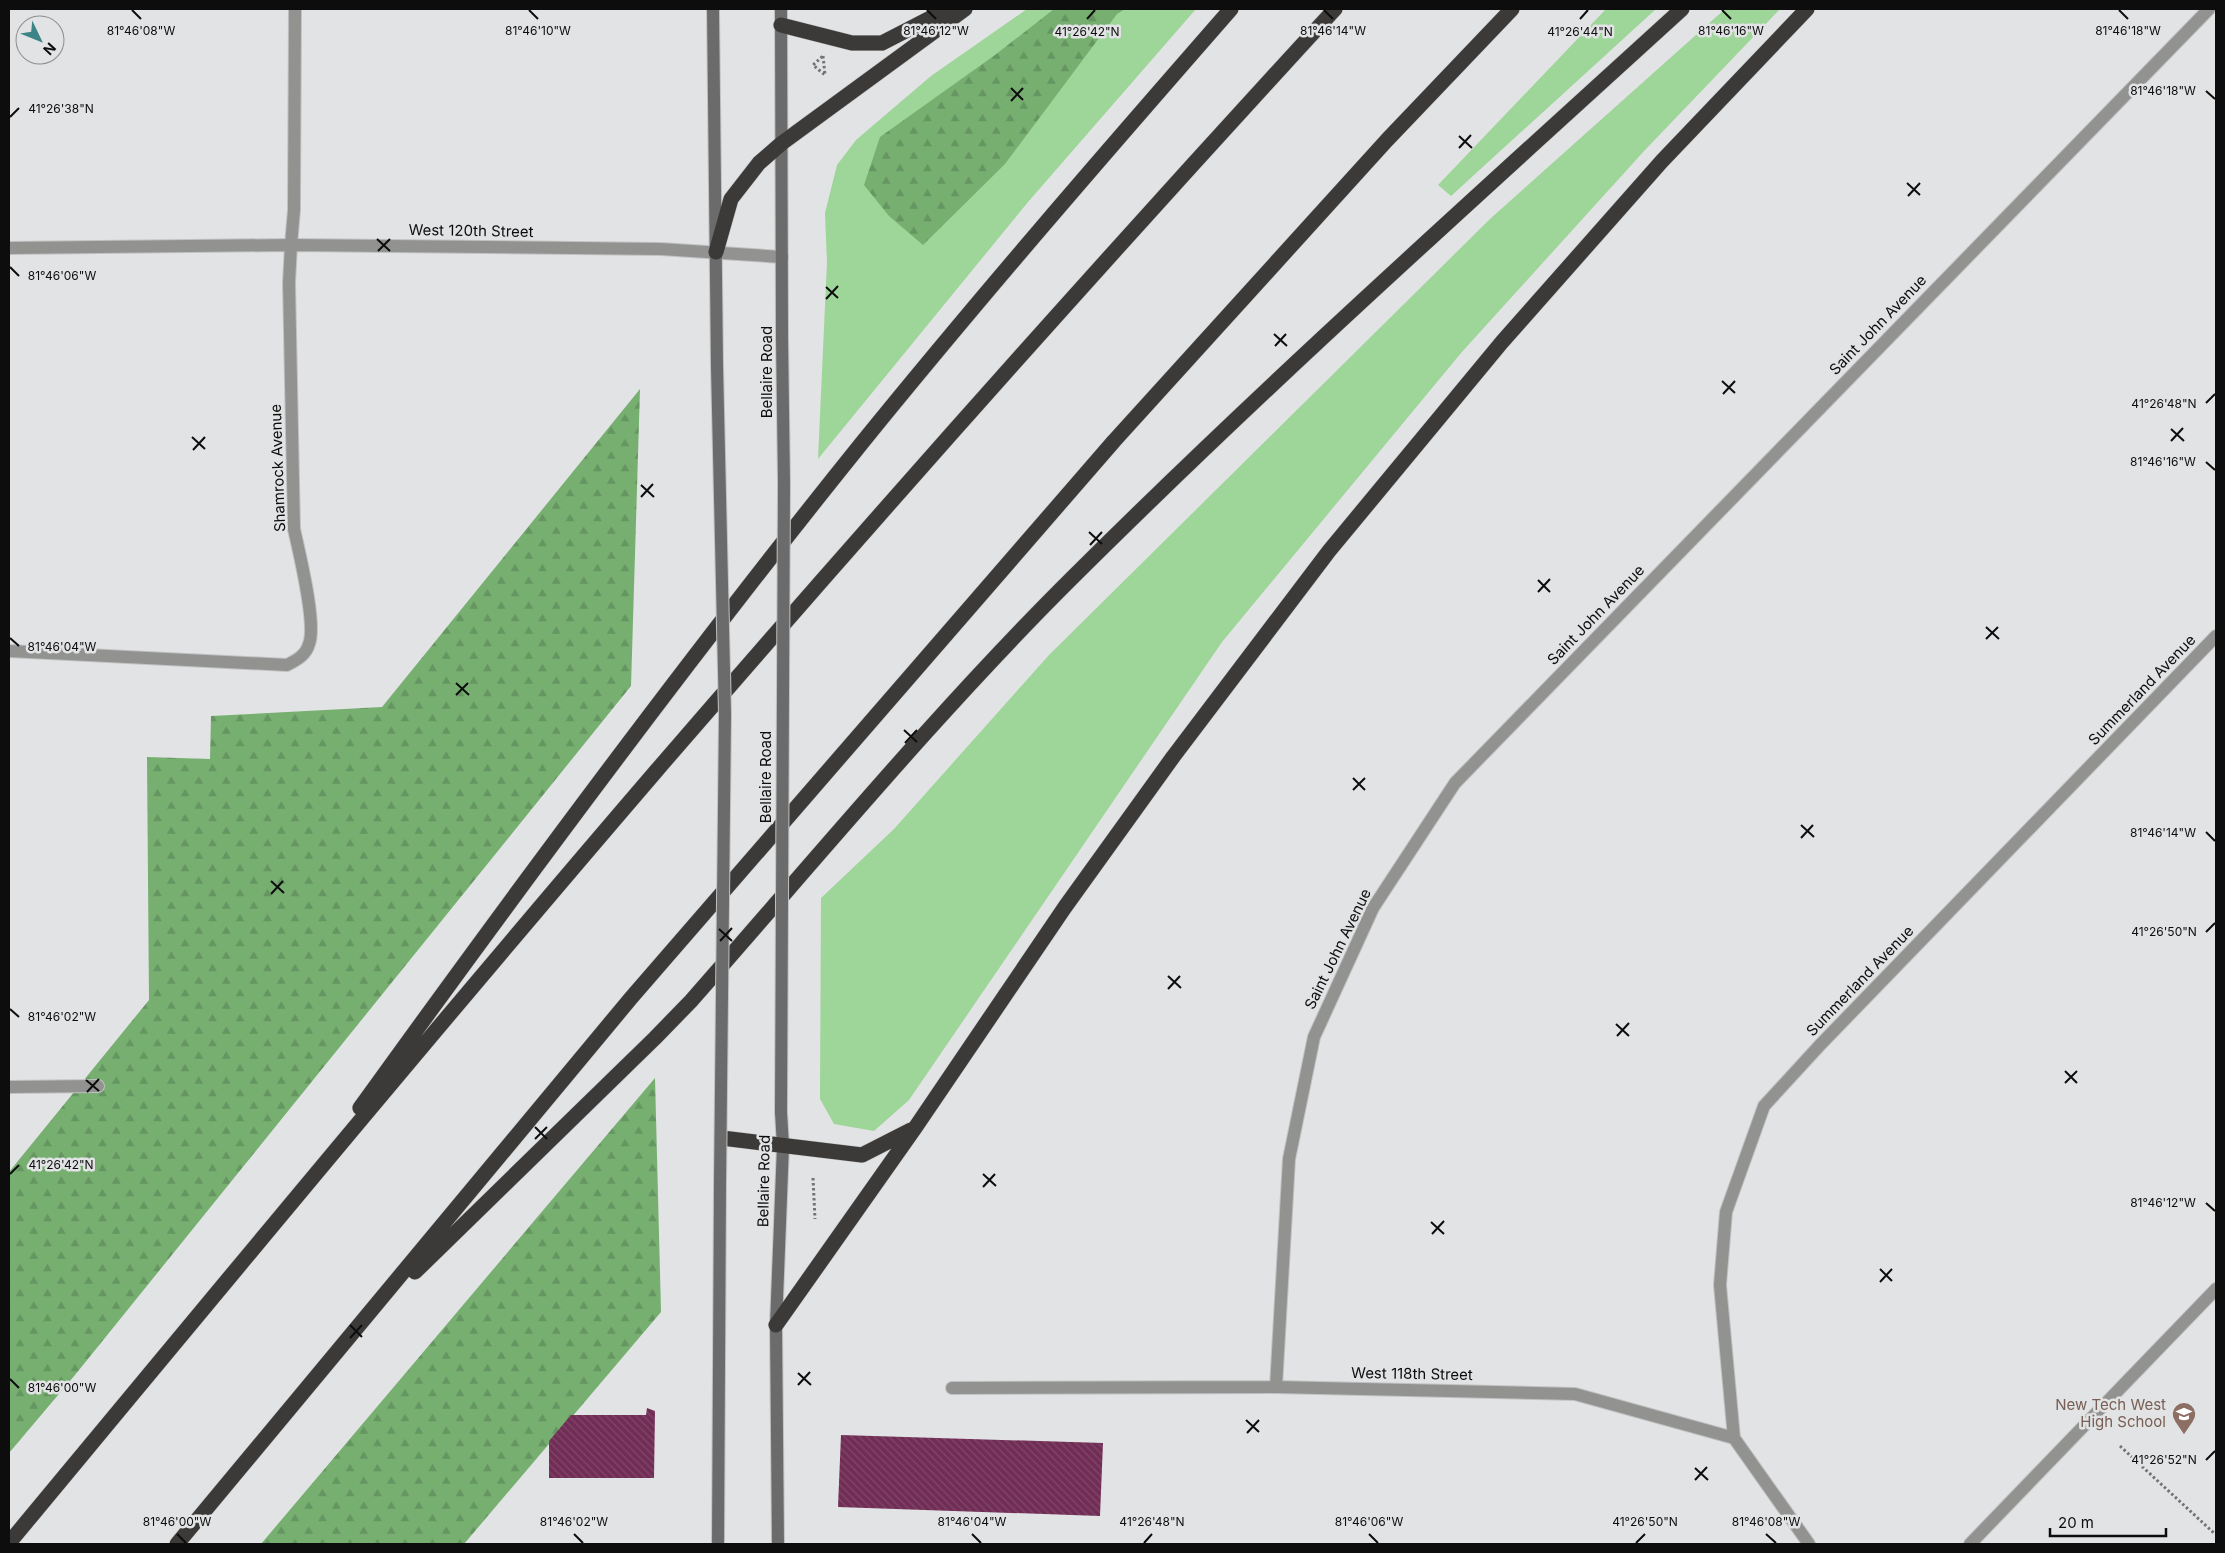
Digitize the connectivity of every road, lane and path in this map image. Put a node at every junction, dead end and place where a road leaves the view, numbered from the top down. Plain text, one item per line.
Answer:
1 (294, 9) edge
2 (713, 9) edge
3 (780, 9) edge
4 (948, 9) edge
5 (965, 9) edge
6 (1231, 9) edge
7 (1335, 9) edge
8 (1512, 9) edge
9 (1682, 9) edge
10 (1807, 9) edge
11 (2209, 9) edge
12 (781, 25) junction
13 (782, 143) junction
14 (291, 245) junction
15 (9, 248) edge
16 (716, 252) junction
17 (782, 257) junction
18 (2216, 636) edge
19 (9, 651) edge
20 (98, 1086) dead end
21 (9, 1087) edge
22 (915, 1128) junction
23 (722, 1138) junction
24 (783, 1146) junction
25 (813, 1175) dead end
26 (290, 1204) junction
27 (815, 1218) dead end
28 (2216, 1289) edge
29 (776, 1324) junction
30 (359, 1327) junction
31 (1276, 1387) junction
32 (952, 1388) dead end
33 (1734, 1438) junction
34 (2120, 1446) dead end
35 (2215, 1534) edge
36 (9, 1543) edge
37 (178, 1544) edge
38 (718, 1544) edge
39 (778, 1544) edge
40 (1809, 1544) edge
41 (1970, 1544) edge

1 - 14 street, Shamrock Avenue
2 - 16 street
3 - 12 street, Bellaire Road
4 - 12 highway
5 - 13 highway
6 - 26 highway
7 - 26 highway
8 - 30 highway
9 - 30 highway
10 - 22 highway
11 - 31 street, Saint John Avenue
12 - 13 street, Bellaire Road
13 - 16 highway
13 - 17 street, Bellaire Road
14 - 15 street, West 120th Street
14 - 16 street, West 120th Street
14 - 19 street, Shamrock Avenue
16 - 17 street, West 120th Street
16 - 23 street, bridge
17 - 24 street, Bellaire Road, bridge
18 - 33 street, Summerland Avenue
20 - 21 street
22 - 24 highway
22 - 29 highway
23 - 24 highway
23 - 38 street, bridge
24 - 29 street, Bellaire Road
25 - 27 path
26 - 36 highway
28 - 41 street
29 - 39 street, Bellaire Road
30 - 37 highway
31 - 32 street, West 118th Street
31 - 33 street, West 118th Street
33 - 40 street
34 - 35 path

